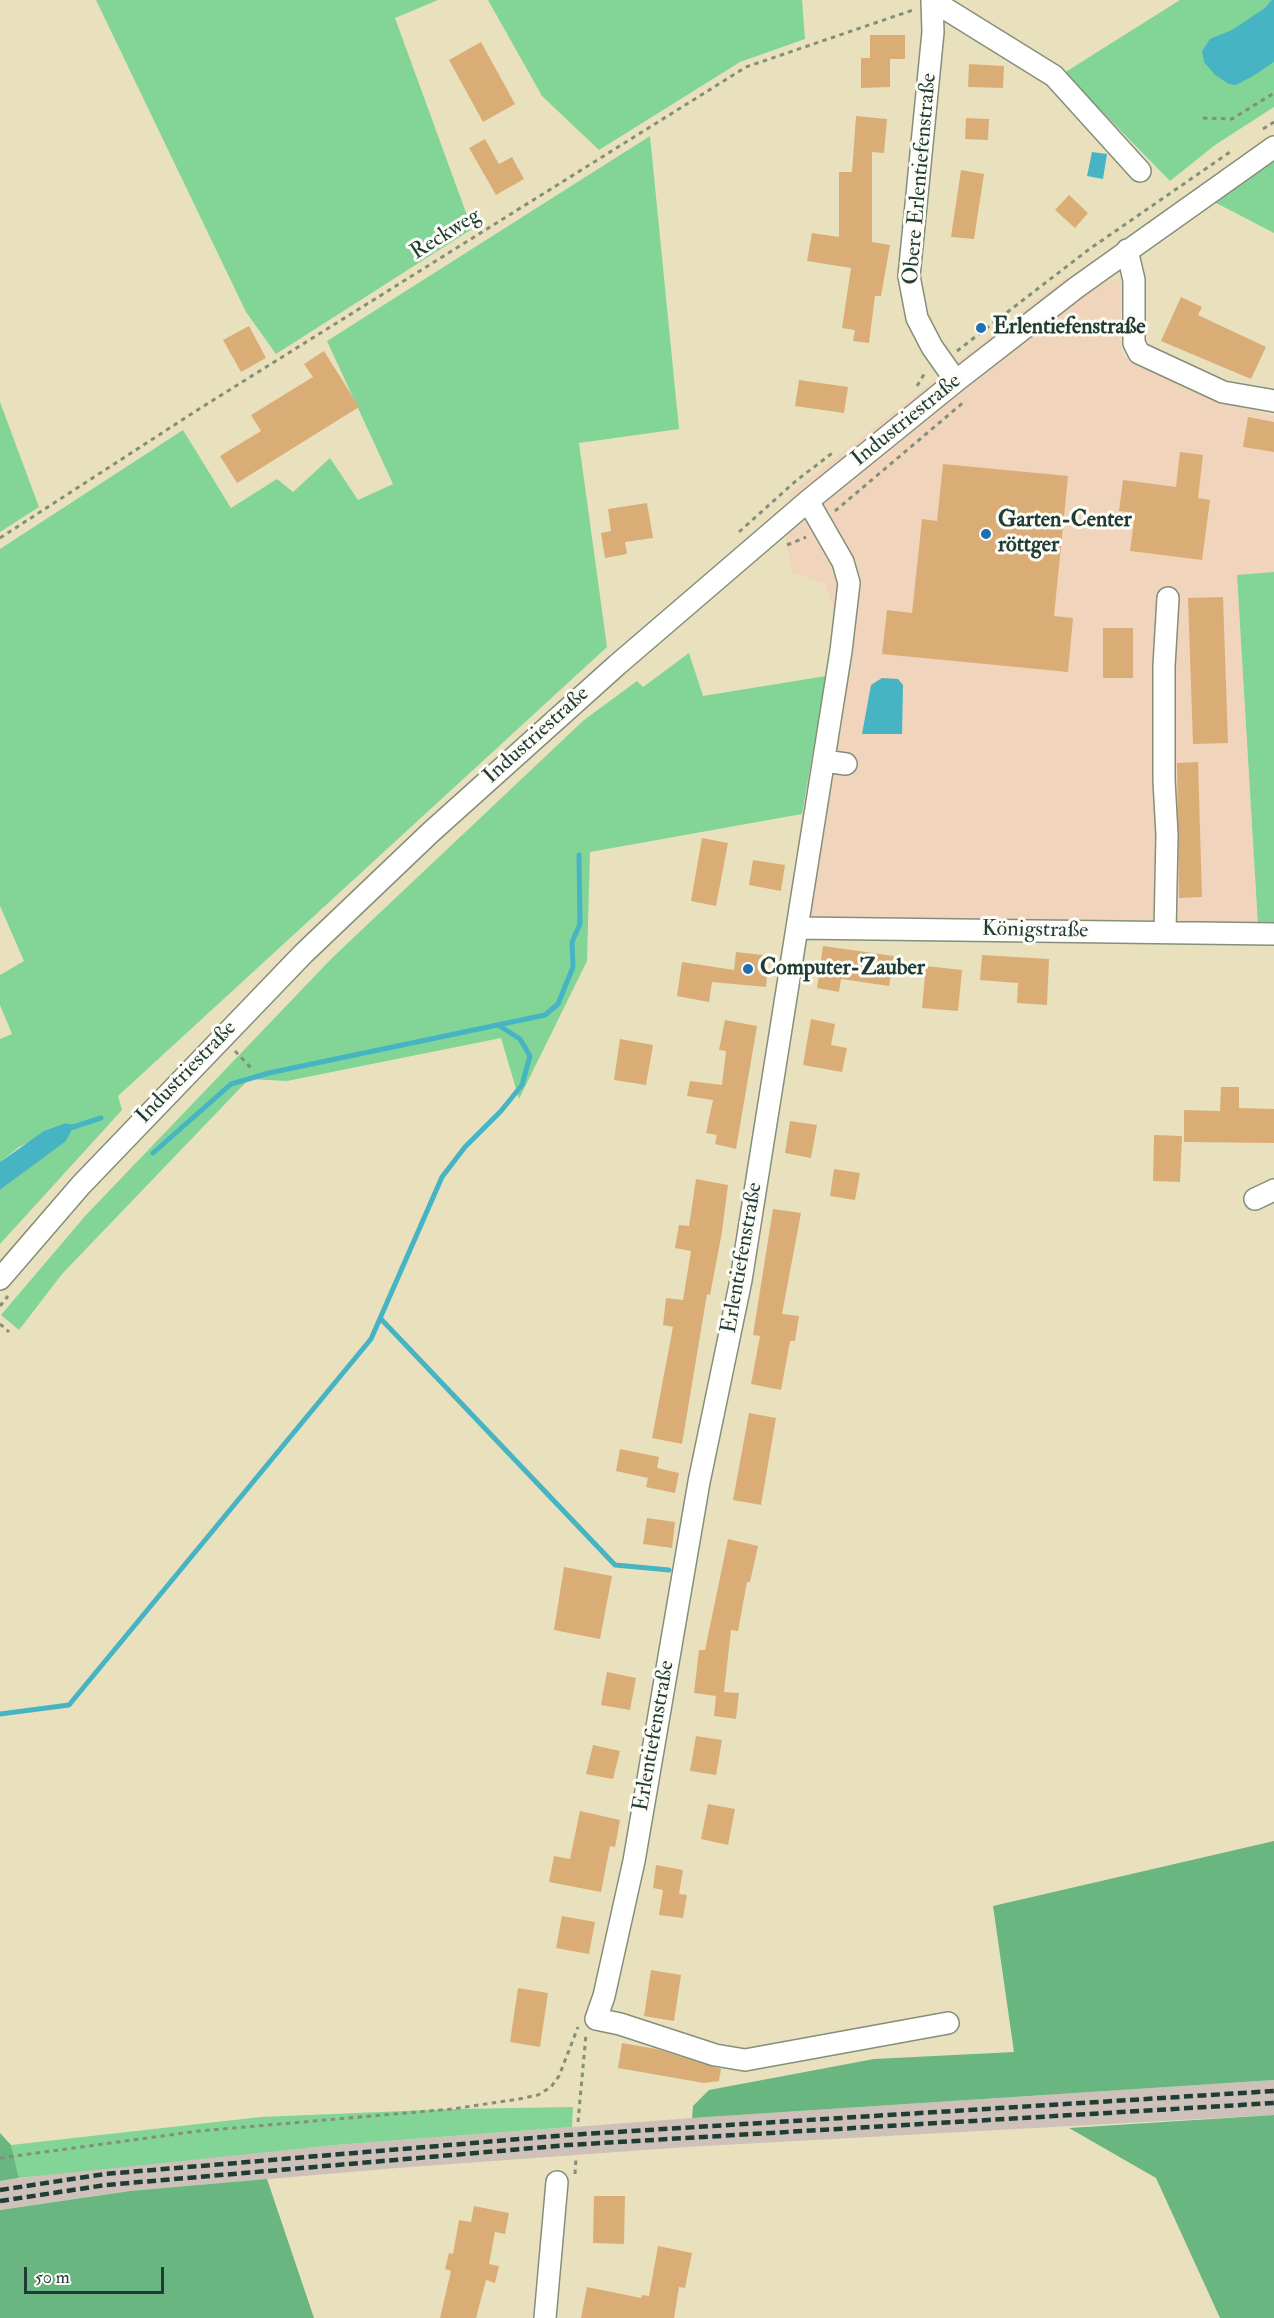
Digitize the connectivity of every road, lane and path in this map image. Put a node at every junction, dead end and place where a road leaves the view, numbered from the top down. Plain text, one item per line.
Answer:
1 (932, 2) edge
2 (1274, 93) edge
3 (1203, 118) dead end
4 (1274, 147) edge
5 (1140, 171) dead end
6 (1127, 250) junction
7 (956, 381) junction
8 (1274, 400) edge
9 (966, 401) dead end
10 (808, 501) junction
11 (820, 523) junction
12 (0, 538) edge
13 (785, 546) dead end
14 (1167, 598) dead end
15 (824, 761) junction
16 (846, 764) dead end
17 (797, 928) junction
18 (1165, 932) junction
19 (1274, 934) edge
20 (242, 1042) dead end
21 (234, 1050) dead end
22 (7, 1284) edge
23 (0, 1306) edge
24 (0, 1324) edge
25 (9, 1332) dead end
26 (948, 2023) dead end
27 (589, 2024) junction
28 (578, 2122) dead end
29 (0, 2158) edge
30 (557, 2182) dead end
31 (545, 2318) edge

1 - 5 street
1 - 7 street, Obere Erlentiefenstraße
1 - 12 path, Reckweg
2 - 3 path
4 - 6 street, Industriestraße
6 - 7 street, Industriestraße
6 - 8 street
7 - 10 street, Industriestraße
9 - 11 path
10 - 11 street, Erlentiefenstraße
10 - 22 street, Industriestraße
11 - 13 path
11 - 15 street, Erlentiefenstraße
14 - 18 street
15 - 16 street
15 - 17 street, Erlentiefenstraße
17 - 18 street, Königstraße
17 - 27 street, Erlentiefenstraße
18 - 19 street, Königstraße
20 - 21 path
22 - 23 path
24 - 25 path
26 - 27 street
27 - 28 path
27 - 29 path
30 - 31 street

